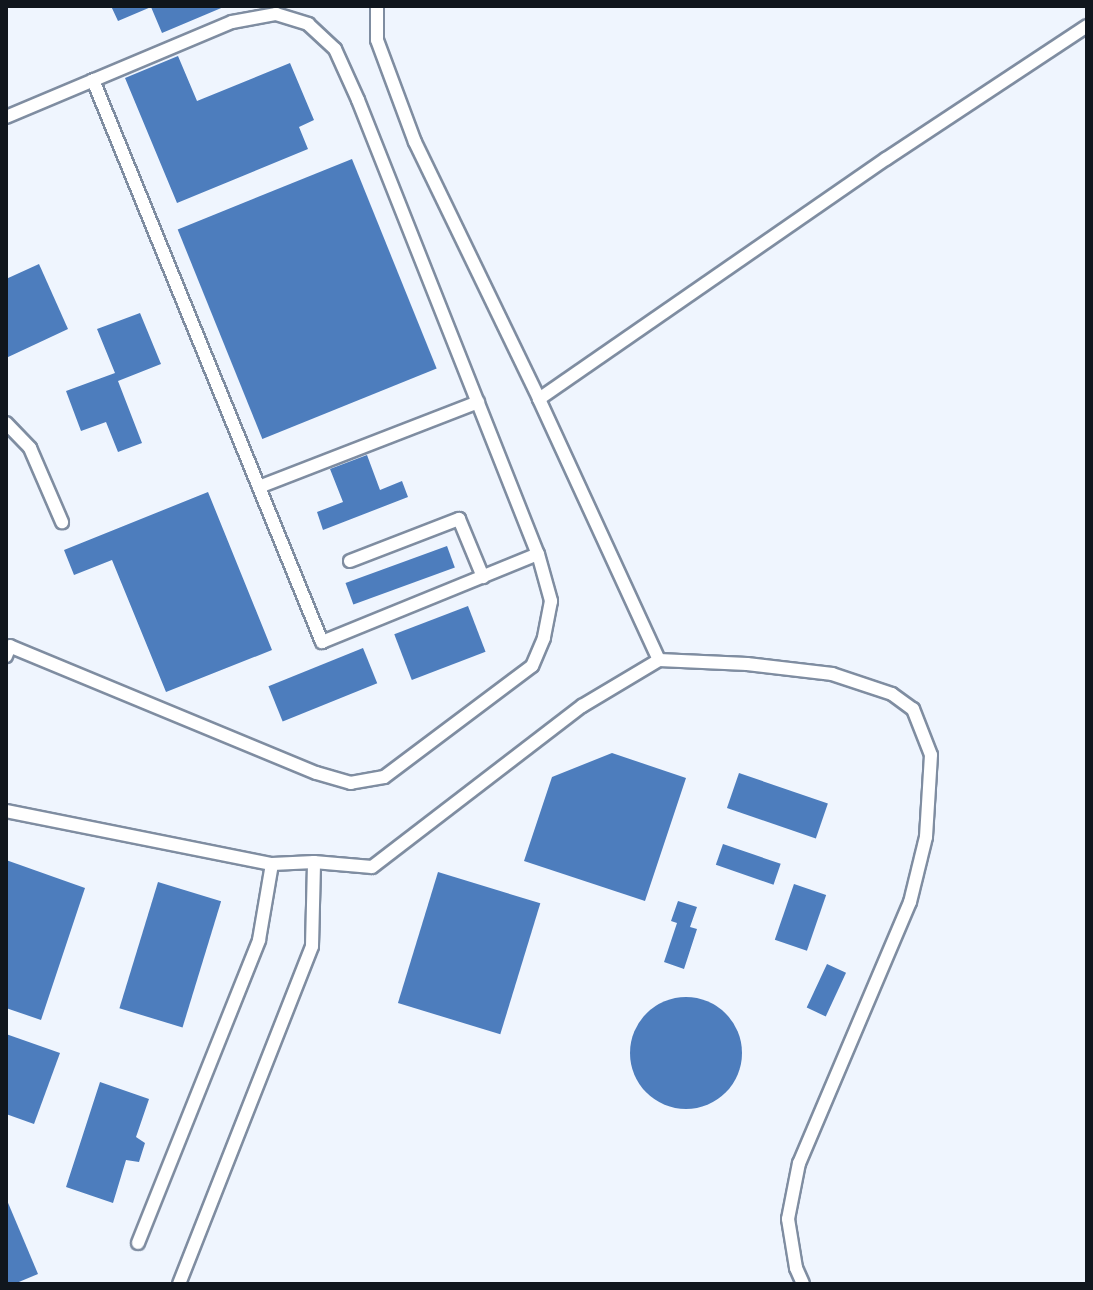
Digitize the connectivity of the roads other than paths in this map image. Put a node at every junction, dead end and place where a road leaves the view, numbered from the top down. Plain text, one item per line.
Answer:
1 (377, 6) edge
2 (1087, 26) edge
3 (93, 80) junction
4 (6, 117) edge
5 (539, 399) junction
6 (478, 402) junction
7 (6, 423) edge
8 (259, 487) junction
9 (62, 522) dead end
10 (538, 554) junction
11 (350, 561) dead end
12 (483, 577) junction
13 (7, 647) edge
14 (659, 660) junction
15 (6, 811) edge
16 (314, 862) junction
17 (272, 864) junction
18 (138, 1243) dead end
19 (179, 1284) edge
20 (803, 1284) edge

1 - 5 lane
2 - 5 lane
3 - 4 lane
3 - 6 lane
3 - 8 lane
5 - 14 lane
6 - 8 lane
6 - 10 lane
7 - 9 lane
8 - 12 lane
10 - 12 lane
10 - 13 lane
11 - 12 lane
14 - 16 lane
14 - 20 lane
15 - 17 lane
16 - 17 lane
16 - 19 lane
17 - 18 lane

